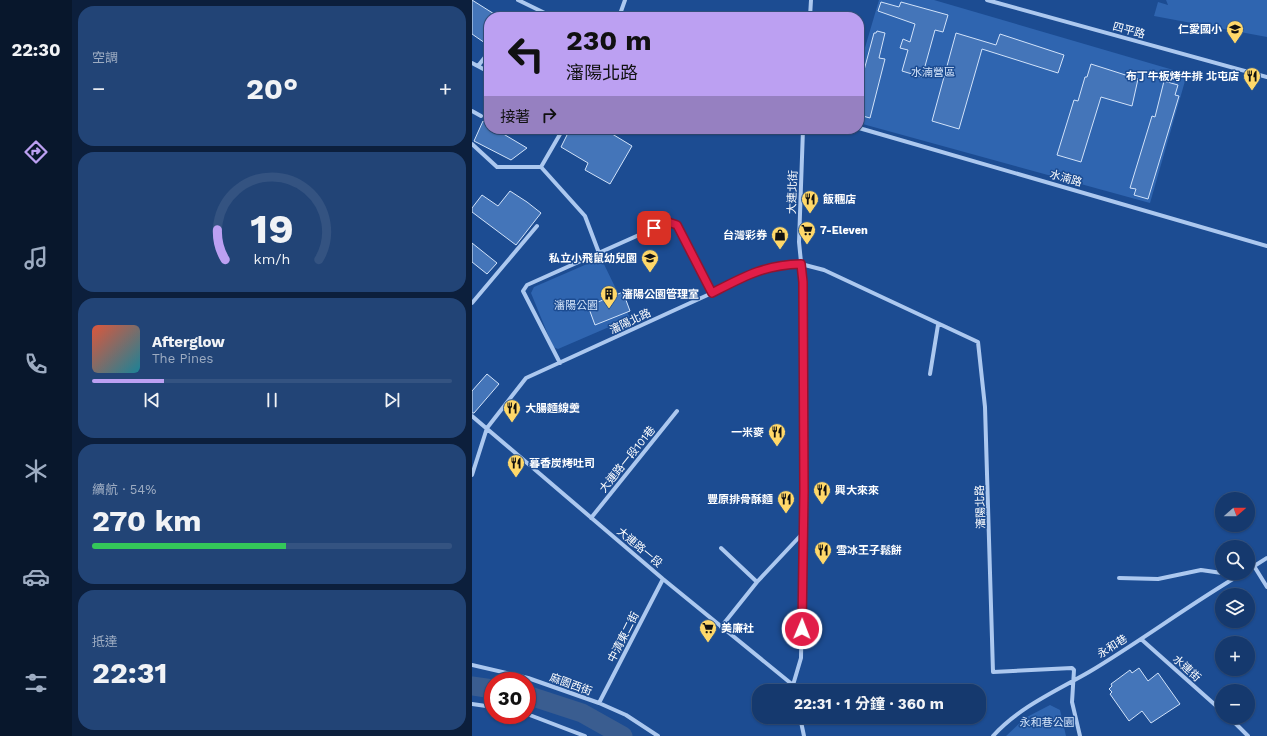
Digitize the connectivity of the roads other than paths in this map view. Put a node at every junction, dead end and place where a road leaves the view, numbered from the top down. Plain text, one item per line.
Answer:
1 (518, 0) edge
2 (625, 0) edge
3 (811, 0) edge
4 (987, 0) edge
5 (543, 12) edge
6 (621, 12) edge
7 (810, 12) edge
8 (484, 58) edge
9 (472, 62) edge
10 (478, 66) junction
11 (484, 69) edge
12 (1267, 77) edge
13 (472, 111) edge
14 (481, 116) dead end
15 (864, 129) edge
16 (560, 134) edge
17 (803, 134) edge
18 (472, 144) edge
19 (541, 167) junction
20 (537, 226) dead end
21 (1267, 246) edge
22 (599, 253) junction
23 (801, 264) junction
24 (712, 293) junction
25 (472, 303) edge
26 (938, 325) junction
27 (560, 364) junction
28 (930, 374) dead end
29 (677, 411) dead end
30 (472, 416) edge
31 (487, 428) junction
32 (472, 475) edge
33 (591, 518) junction
34 (803, 533) junction
35 (721, 548) dead end
36 (1267, 558) edge
37 (1255, 565) edge
38 (1255, 568) edge
39 (1215, 572) edge
40 (1119, 578) dead end
41 (663, 579) junction
42 (1231, 580) edge
43 (757, 582) junction
44 (1267, 587) edge
45 (721, 627) junction
46 (1140, 639) junction
47 (472, 665) edge
48 (1074, 679) junction
49 (792, 684) edge
50 (793, 684) edge
51 (599, 703) junction
52 (472, 704) edge
53 (1215, 705) edge
54 (484, 706) edge
55 (536, 717) edge
56 (801, 724) edge
57 (1236, 724) edge
58 (585, 736) edge
59 (658, 736) edge
60 (804, 736) edge
61 (993, 736) edge
62 (1080, 736) edge
63 (1248, 736) edge

1 - 5 street
2 - 6 street
3 - 7 street
4 - 12 street, 四平路
8 - 10 street
9 - 10 street
10 - 11 street
13 - 14 street
15 - 21 street, 水湳路
16 - 19 street
17 - 23 street, 大連北街
18 - 19 street
19 - 22 street
20 - 25 street
22 - 24 street
22 - 27 street
23 - 24 street, 瀋陽北路
23 - 26 street, 瀋陽北路
23 - 34 street, 大連北街
24 - 27 street, 瀋陽北路
26 - 28 street
26 - 48 street, 瀋陽北路
27 - 31 street, 瀋陽北路
29 - 33 street, 大連路一段101巷
30 - 31 street, 大連路一段
31 - 32 street
31 - 33 street, 大連路一段
33 - 41 street, 大連路一段
34 - 43 street
34 - 50 street, 大連北街
35 - 43 street
36 - 37 street
38 - 44 street
39 - 40 street
41 - 45 street, 大連路一段
41 - 51 street, 中清東二街
42 - 46 street, 永和巷
43 - 45 street
45 - 49 street, 大連路一段
46 - 48 street, 永和巷
46 - 53 street, 水連街
47 - 51 street, 麻園西街
48 - 61 street, 永和巷
48 - 62 street
51 - 59 street, 麻園西街
52 - 54 street
55 - 58 street
56 - 60 street
57 - 63 street

